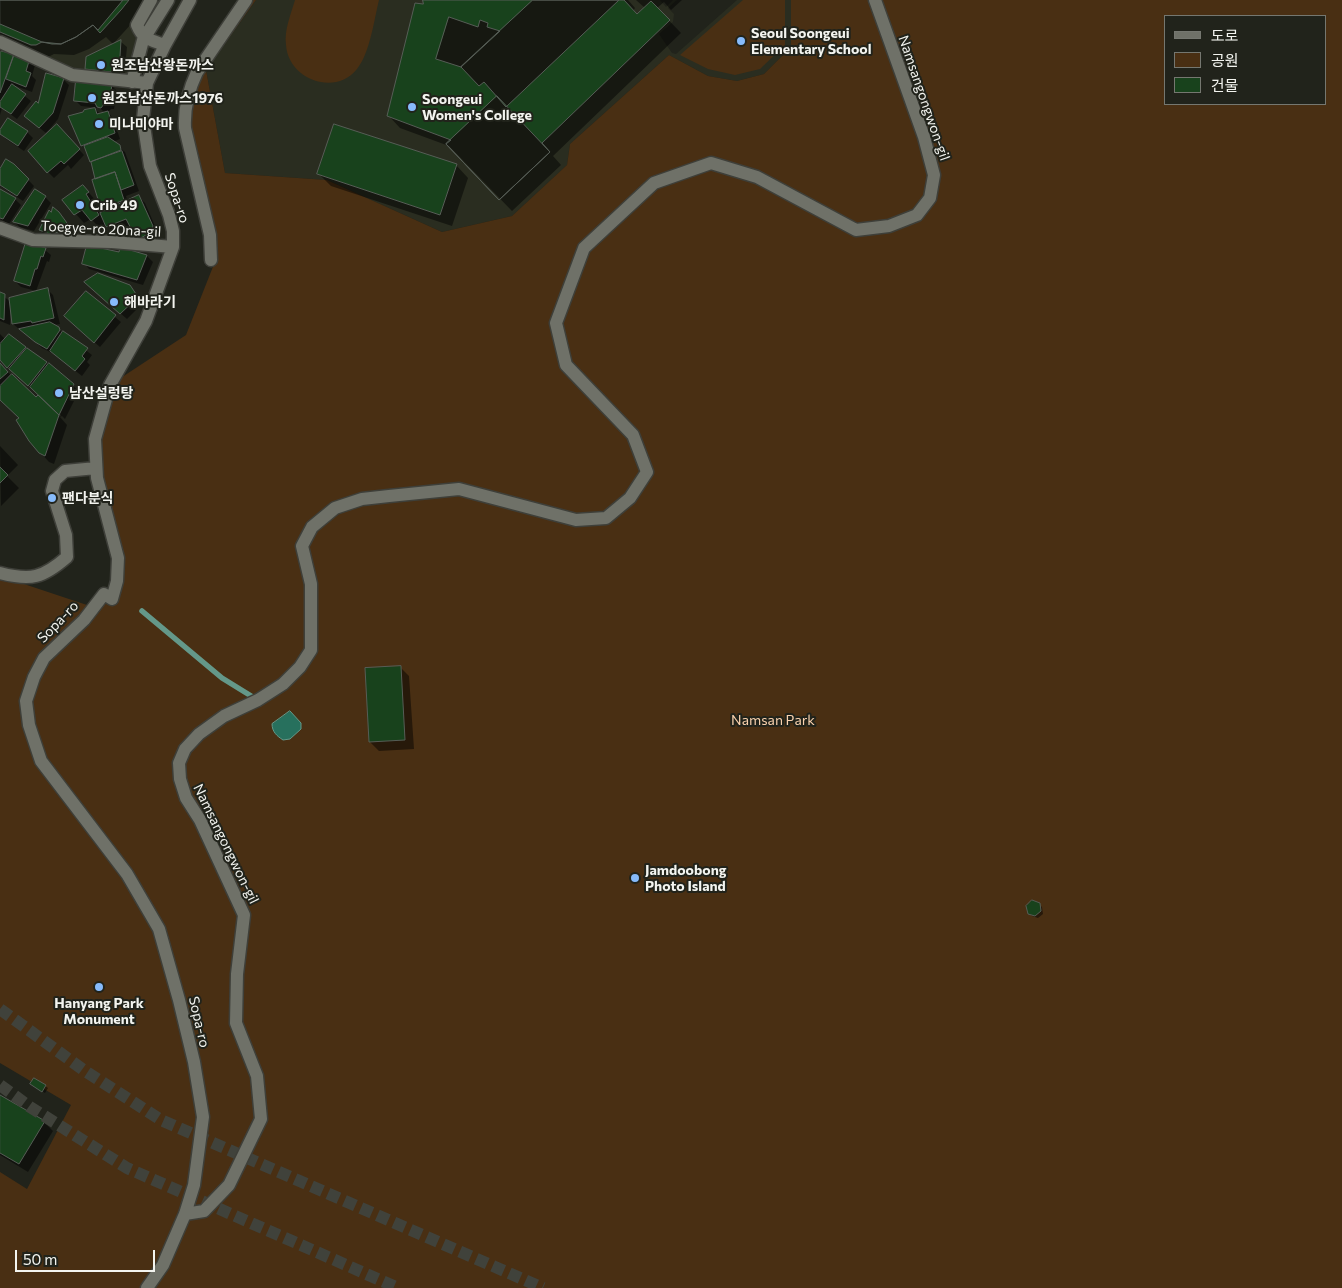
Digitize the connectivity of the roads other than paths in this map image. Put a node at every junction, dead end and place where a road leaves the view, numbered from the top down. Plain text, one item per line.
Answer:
1 (151, 0) edge
2 (168, 0) edge
3 (190, 0) edge
4 (246, 0) edge
5 (875, 0) edge
6 (0, 42) edge
7 (165, 45) junction
8 (132, 82) junction
9 (148, 83) junction
10 (0, 228) edge
11 (173, 248) junction
12 (211, 260) dead end
13 (96, 468) junction
14 (0, 573) edge
15 (185, 1214) junction
16 (147, 1288) edge

1 - 7 street
2 - 8 street
3 - 7 street, Sopa-ro
4 - 12 street
5 - 15 street, Namsangongwon-gil
6 - 8 street
7 - 9 street, Sopa-ro
8 - 9 street
9 - 11 street, Sopa-ro
10 - 11 street, Toegye-ro 20na-gil
11 - 13 street, Sopa-ro
13 - 14 street
13 - 15 street, Sopa-ro
15 - 16 street, Sopa-ro

